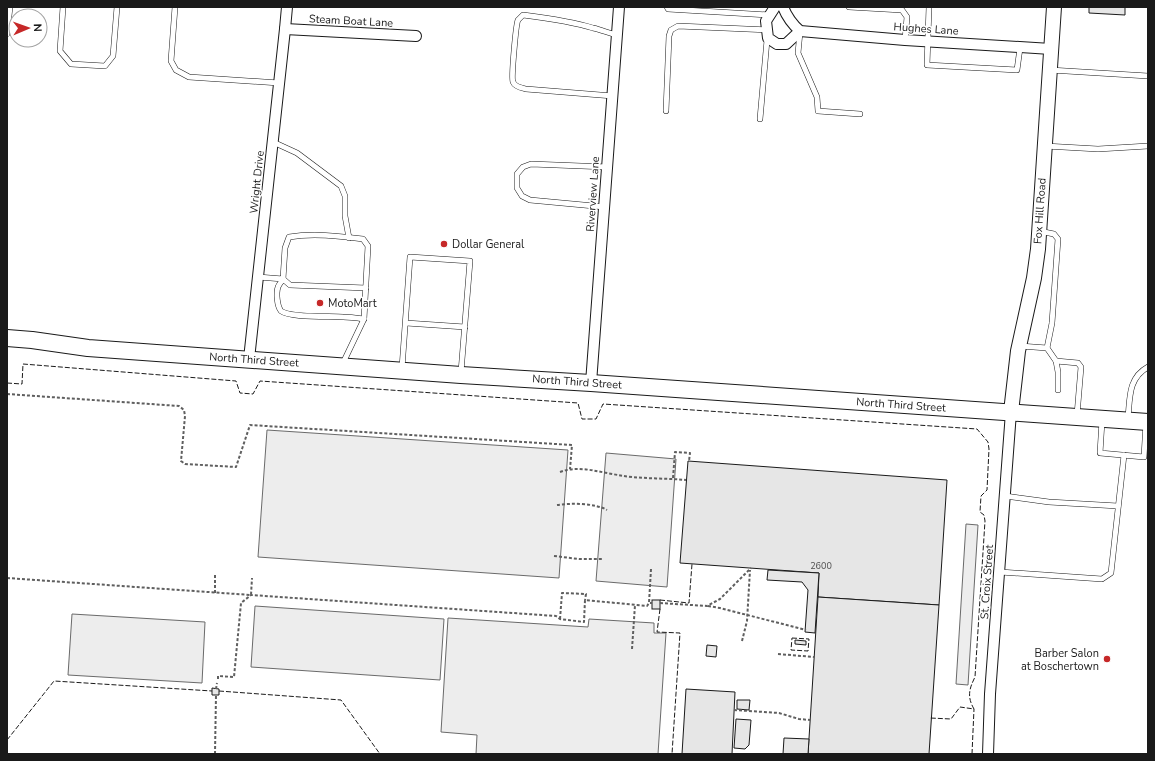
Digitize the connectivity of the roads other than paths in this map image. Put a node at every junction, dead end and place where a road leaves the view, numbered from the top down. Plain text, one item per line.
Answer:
1 (10, 7) edge
2 (63, 7) edge
3 (117, 7) edge
4 (175, 7) edge
5 (286, 7) edge
6 (619, 7) edge
7 (667, 7) edge
8 (783, 7) edge
9 (849, 7) edge
10 (929, 7) edge
11 (1054, 7) edge
12 (772, 11) edge
13 (285, 29) junction
14 (767, 30) junction
15 (800, 31) junction
16 (7, 34) edge
17 (617, 34) junction
18 (416, 36) dead end
19 (905, 40) junction
20 (928, 41) junction
21 (1020, 48) junction
22 (1051, 49) junction
23 (1049, 70) junction
24 (1148, 76) edge
25 (279, 83) junction
26 (613, 96) junction
27 (666, 112) dead end
28 (860, 114) dead end
29 (760, 119) dead end
30 (273, 142) junction
31 (1044, 146) junction
32 (1148, 146) edge
33 (607, 167) junction
34 (605, 207) junction
35 (1039, 231) junction
36 (349, 238) junction
37 (258, 277) junction
38 (283, 279) junction
39 (366, 288) junction
40 (364, 320) junction
41 (406, 323) junction
42 (465, 327) junction
43 (7, 338) edge
44 (1019, 346) junction
45 (1047, 348) junction
46 (249, 359) junction
47 (1056, 361) junction
48 (341, 366) junction
49 (1148, 367) edge
50 (402, 371) junction
51 (461, 375) junction
52 (591, 383) junction
53 (1058, 390) dead end
54 (1012, 412) junction
55 (1077, 417) junction
56 (1103, 419) junction
57 (1127, 421) junction
58 (1147, 422) edge
59 (1124, 455) junction
60 (1005, 496) junction
61 (1118, 506) junction
62 (1000, 572) junction
63 (988, 754) edge

1 - 16 lane
2 - 3 lane
4 - 25 lane
5 - 13 street, Wright Drive
6 - 17 street, Riverview Lane
7 - 12 lane
8 - 15 street
9 - 19 lane
10 - 20 lane
11 - 22 street, Fox Hill Road
12 - 14 street
13 - 18 street, Steam Boat Lane
13 - 25 street, Wright Drive
14 - 15 street
14 - 27 lane
14 - 29 lane
15 - 19 street, Hughes Lane
15 - 28 lane
17 - 26 street, Riverview Lane
17 - 26 lane
19 - 20 street, Hughes Lane
20 - 21 street, Hughes Lane
20 - 21 lane
21 - 22 street, Hughes Lane
22 - 23 street, Fox Hill Road
23 - 24 lane
23 - 31 street, Fox Hill Road
25 - 30 street, Wright Drive
26 - 33 street, Riverview Lane
30 - 36 lane
30 - 37 street, Wright Drive
31 - 32 lane
31 - 35 street, Fox Hill Road
33 - 34 street, Riverview Lane
33 - 34 lane
34 - 52 street, Riverview Lane
35 - 44 street, Fox Hill Road
35 - 45 lane
36 - 38 lane
36 - 39 lane
37 - 38 lane
37 - 46 street, Wright Drive
38 - 39 lane
38 - 40 lane
39 - 40 lane
40 - 48 lane
41 - 42 lane
41 - 42 lane
41 - 50 lane
42 - 51 lane
43 - 46 main road, North Third Street
44 - 45 lane
44 - 54 street, Fox Hill Road
45 - 47 lane
46 - 48 main road, North Third Street
47 - 53 lane
47 - 55 lane
48 - 50 main road, North Third Street
49 - 57 lane
50 - 51 main road, North Third Street
51 - 52 main road, North Third Street
52 - 54 main road, North Third Street
54 - 55 main road, North Third Street
54 - 60 street, St. Croix Street
55 - 56 main road, North Third Street
56 - 57 main road, North Third Street
56 - 59 lane
57 - 58 main road, North Third Street
58 - 59 lane
59 - 61 lane
60 - 61 lane
60 - 62 street, St. Croix Street
61 - 62 lane
62 - 63 street, St. Croix Street

